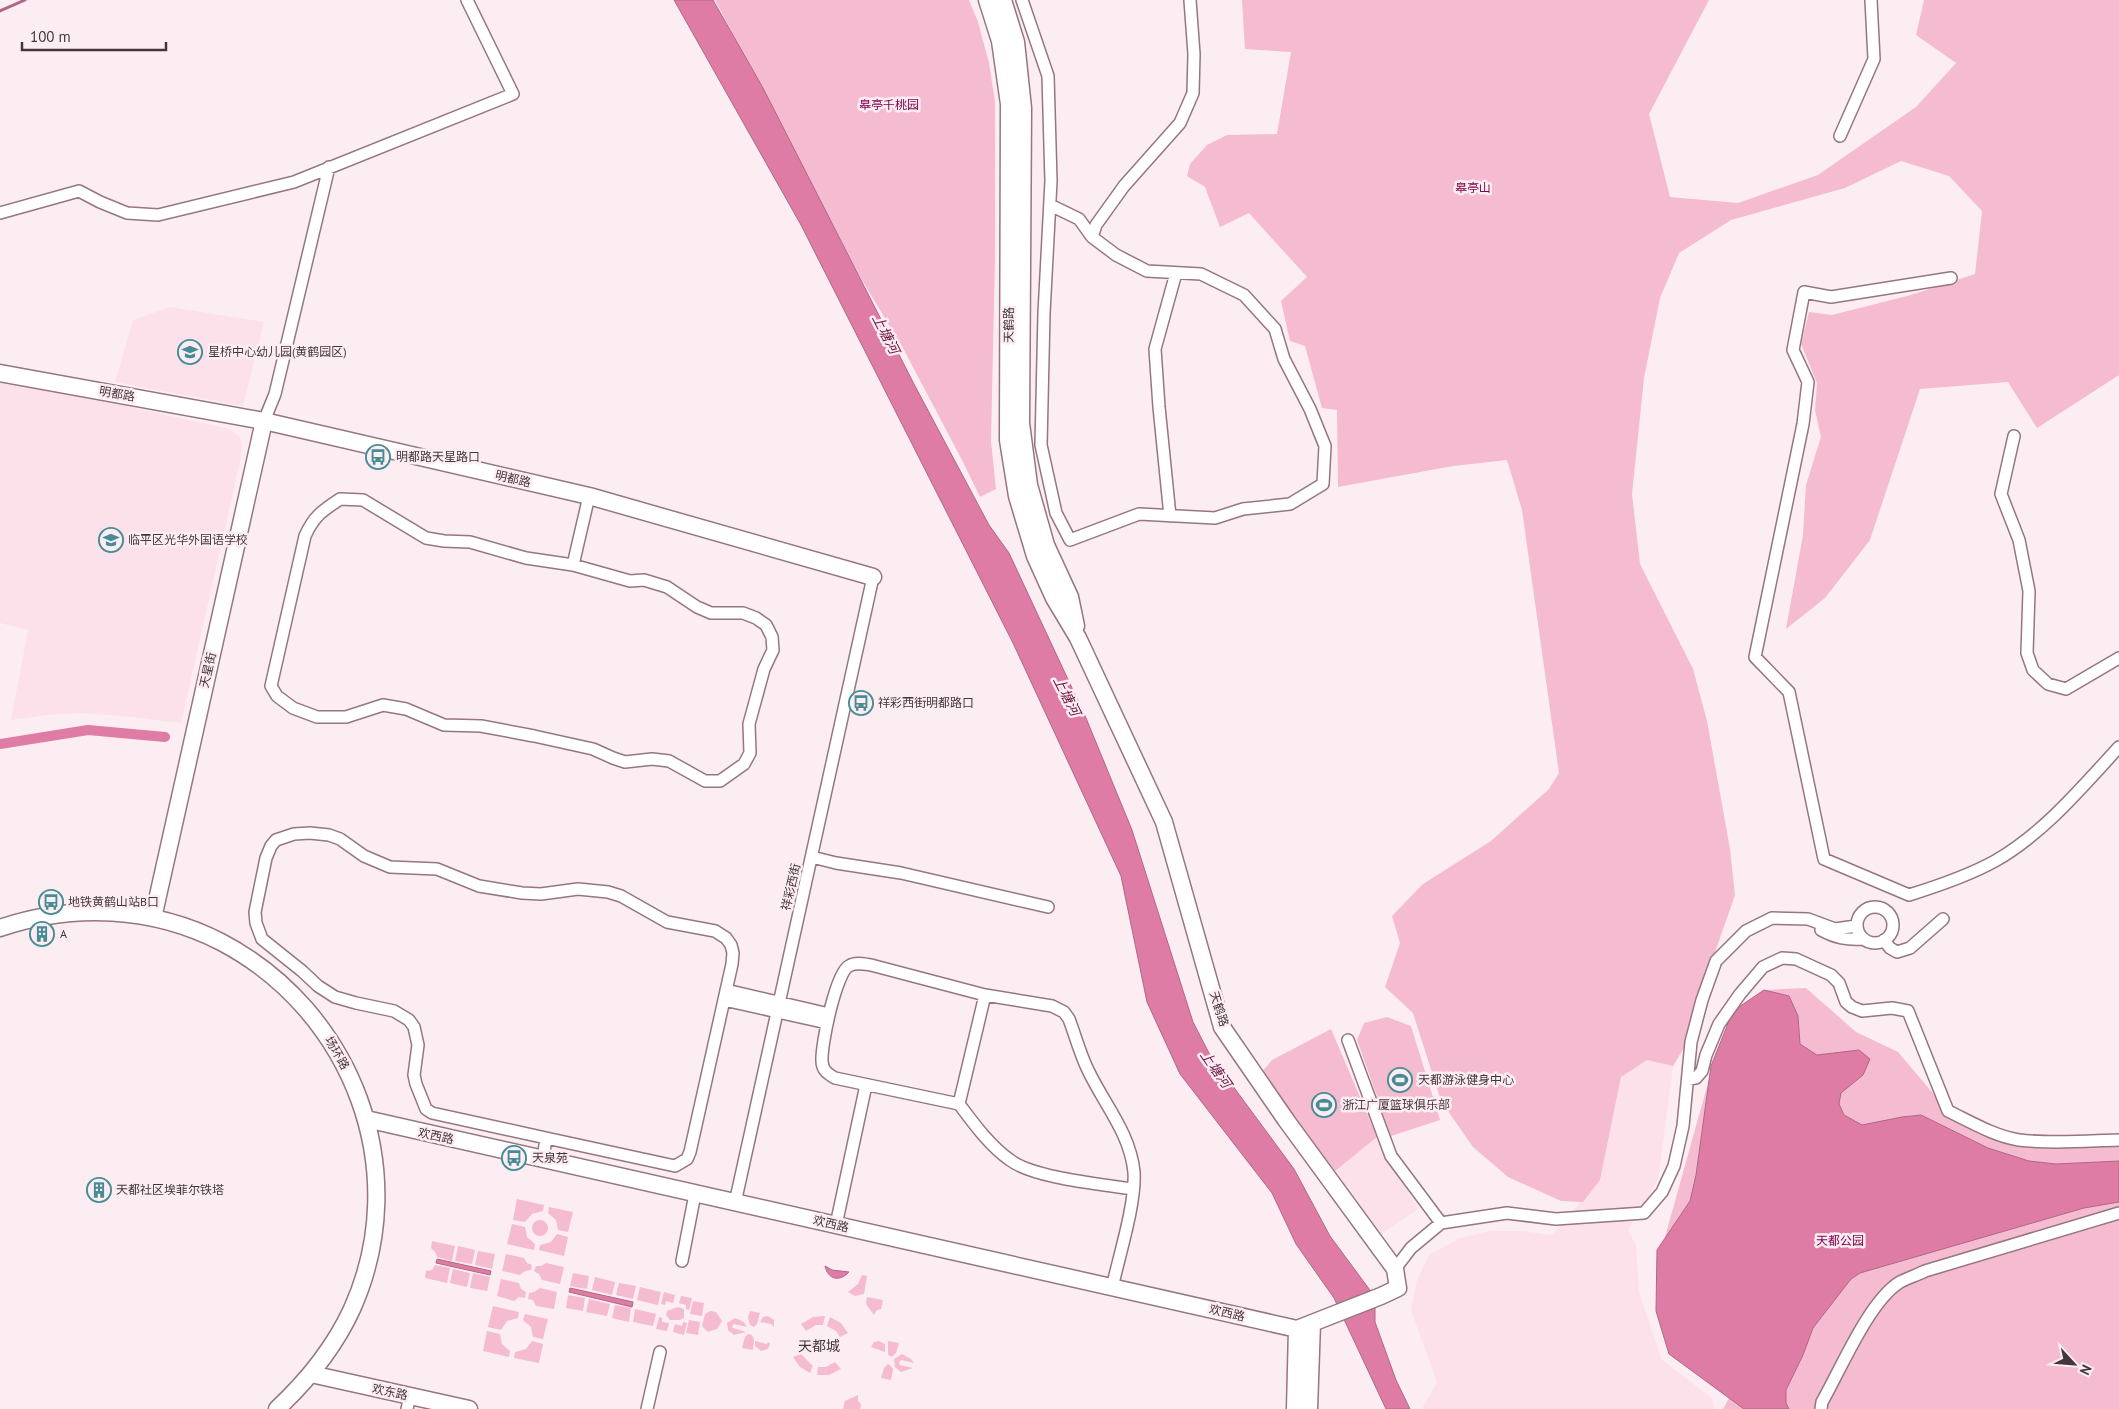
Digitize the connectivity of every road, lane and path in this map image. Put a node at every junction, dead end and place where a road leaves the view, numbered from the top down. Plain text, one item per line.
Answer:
1 (467, 0) edge
2 (1000, 0) edge
3 (1022, 0) edge
4 (1190, 0) edge
5 (1871, 0) edge
6 (1840, 136) dead end
7 (329, 167) junction
8 (1050, 205) junction
9 (0, 213) edge
10 (1092, 237) junction
11 (1176, 273) junction
12 (1951, 278) dead end
13 (0, 373) edge
14 (264, 421) junction
15 (2014, 436) dead end
16 (589, 496) junction
17 (1170, 516) junction
18 (573, 565) junction
19 (873, 577) joint
20 (2119, 658) edge
21 (2119, 747) edge
22 (812, 857) junction
23 (1048, 907) dead end
24 (153, 918) junction
25 (1772, 918) junction
26 (1943, 919) dead end
27 (1856, 926) junction
28 (0, 928) edge
29 (1863, 939) junction
30 (1884, 940) junction
31 (725, 995) junction
32 (985, 995) junction
33 (778, 1007) junction
34 (828, 1018) junction
35 (1348, 1040) dead end
36 (1688, 1079) junction
37 (866, 1084) junction
38 (959, 1104) junction
39 (366, 1119) junction
40 (546, 1138) junction
41 (2119, 1140) edge
42 (543, 1159) junction
43 (1132, 1189) junction
44 (695, 1194) junction
45 (735, 1202) junction
46 (2119, 1213) edge
47 (1441, 1223) junction
48 (836, 1225) junction
49 (682, 1261) dead end
50 (1396, 1269) junction
51 (1112, 1288) junction
52 (1305, 1326) junction
53 (660, 1352) dead end
54 (311, 1374) junction
55 (408, 1402) edge
56 (277, 1409) edge
57 (469, 1409) edge
58 (646, 1409) edge
59 (1295, 1409) edge
60 (1309, 1409) edge
61 (1822, 1409) edge

1 - 7 street
2 - 50 street, 天鹤路
3 - 8 street
4 - 10 street
5 - 6 street
7 - 9 street
7 - 14 street
8 - 10 street
8 - 17 street
10 - 11 street
11 - 17 street
11 - 17 street
12 - 21 street
13 - 14 street, 明都路
14 - 16 street, 明都路
14 - 24 street, 天星街
15 - 20 street
16 - 18 street
16 - 19 street, 明都路
18 - 18 street
19 - 22 street, 祥彩西街
22 - 23 street
22 - 33 street, 祥彩西街
24 - 28 street, 场环路
24 - 39 street, 场环路
25 - 27 street
25 - 29 street
25 - 36 street
26 - 30 street
27 - 29 street
27 - 30 street
29 - 30 street
31 - 33 street
31 - 40 street
31 - 40 street
32 - 34 street
32 - 38 street
32 - 43 street
33 - 34 street
33 - 45 street, 祥彩西街
34 - 37 street
35 - 47 street
36 - 41 street
36 - 47 street
37 - 38 street
37 - 48 street
38 - 43 street
39 - 42 street, 欢西路
39 - 54 street, 场环路
40 - 42 street
42 - 44 street, 欢西路
43 - 51 street
44 - 45 street, 欢西路
44 - 49 street
45 - 48 street, 欢西路
46 - 61 street
47 - 50 street
48 - 51 street, 欢西路
50 - 52 street
51 - 52 street, 欢西路
52 - 59 street
52 - 60 street
53 - 58 street
54 - 55 street, 欢东路
54 - 56 street, 场环路
55 - 57 street, 欢东路

